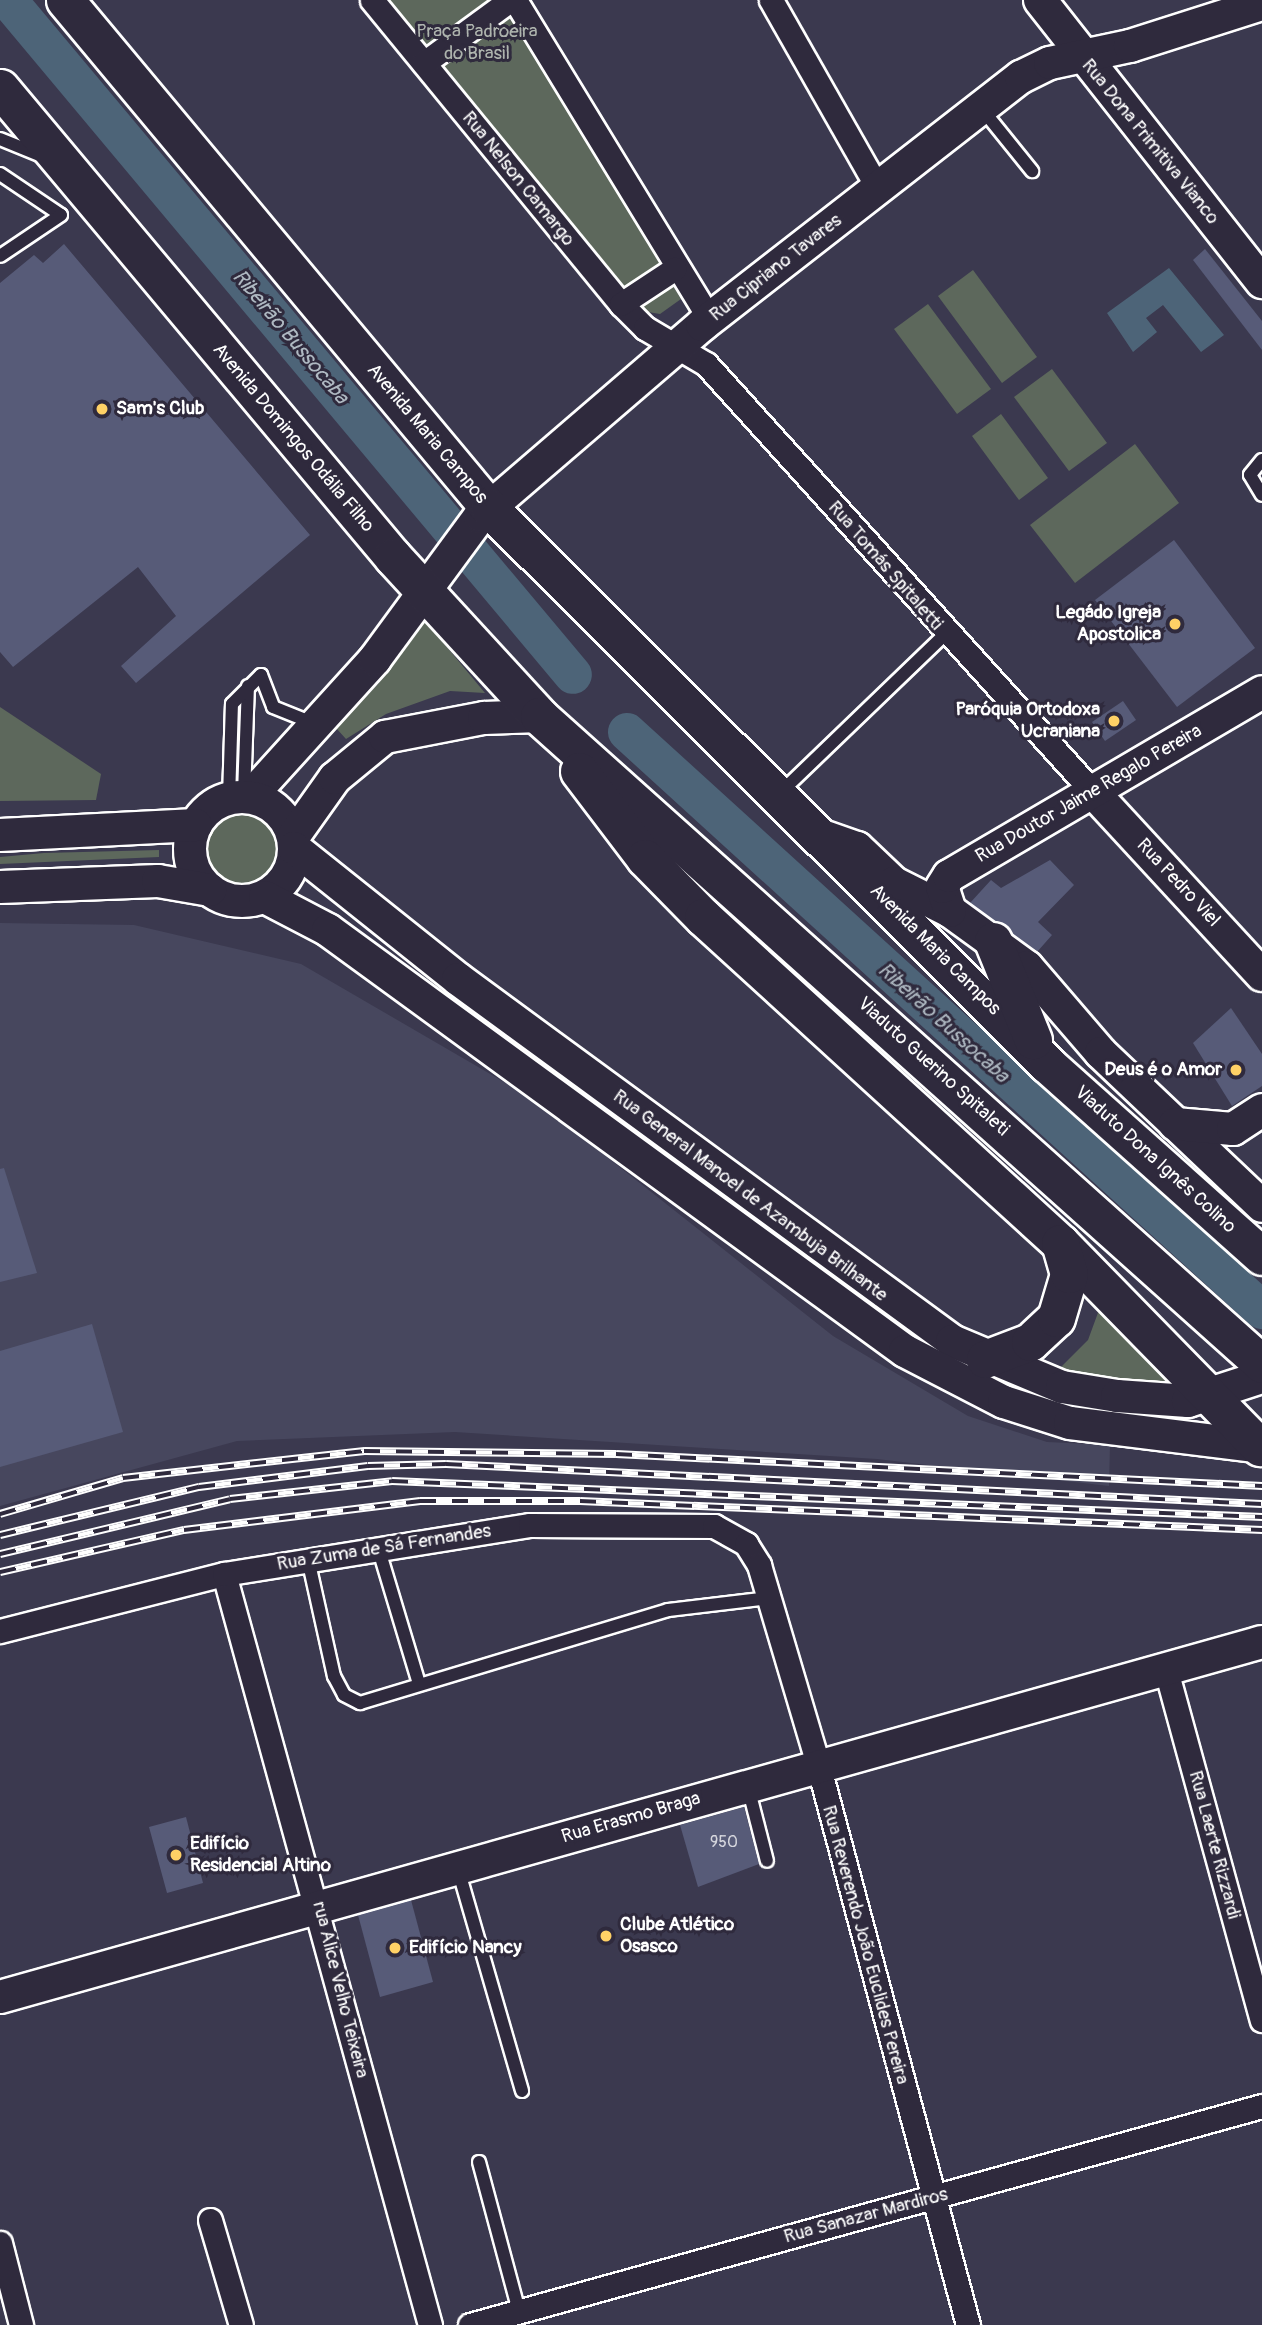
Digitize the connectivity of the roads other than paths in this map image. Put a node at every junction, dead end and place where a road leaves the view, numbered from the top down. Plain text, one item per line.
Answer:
1 (65, 0) edge
2 (372, 0) edge
3 (512, 0) edge
4 (771, 0) edge
5 (1040, 0) edge
6 (1262, 4) edge
7 (1081, 55) junction
8 (424, 63) junction
9 (5, 100) edge
10 (981, 107) junction
11 (0, 139) edge
12 (65, 165) junction
13 (1032, 171) dead end
14 (0, 174) edge
15 (878, 188) junction
16 (0, 256) edge
17 (674, 269) junction
18 (1262, 282) edge
19 (621, 304) junction
20 (710, 319) junction
21 (674, 347) junction
22 (1262, 460) edge
23 (1262, 495) edge
24 (484, 512) junction
25 (425, 584) junction
26 (945, 634) junction
27 (1262, 692) edge
28 (546, 722) junction
29 (320, 724) junction
30 (602, 773) joint
31 (1093, 792) junction
32 (777, 795) junction
33 (241, 797) junction
34 (196, 825) junction
35 (0, 835) edge
36 (822, 836) junction
37 (293, 843) junction
38 (0, 887) edge
39 (210, 890) junction
40 (265, 897) junction
41 (950, 911) junction
42 (993, 941) junction
43 (1262, 975) edge
44 (1041, 1058) junction
45 (1262, 1110) edge
46 (1175, 1124) junction
47 (1233, 1129) junction
48 (1235, 1181) junction
49 (1262, 1206) edge
50 (1059, 1243) junction
51 (1262, 1256) edge
52 (985, 1359) junction
53 (1262, 1364) edge
54 (1262, 1377) edge
55 (1216, 1395) junction
56 (1261, 1436) edge
57 (378, 1548) junction
58 (308, 1559) junction
59 (759, 1565) joint
60 (224, 1574) junction
61 (769, 1598) junction
62 (0, 1631) edge
63 (1262, 1643) edge
64 (1166, 1670) junction
65 (419, 1684) junction
66 (818, 1764) junction
67 (748, 1784) junction
68 (767, 1861) dead end
69 (457, 1869) junction
70 (318, 1904) junction
71 (0, 1997) edge
72 (1262, 2020) edge
73 (522, 2091) dead end
74 (1262, 2106) edge
75 (479, 2162) dead end
76 (933, 2199) junction
77 (210, 2220) dead end
78 (0, 2244) edge
79 (519, 2311) junction
80 (21, 2325) edge
81 (241, 2325) edge
82 (430, 2325) edge
83 (470, 2325) edge
84 (968, 2325) edge

1 - 24 main road, Avenida Maria Campos
2 - 8 street, Rua Nelson Camargo
3 - 8 street
3 - 17 street
4 - 15 street
5 - 7 main road, Rua Dona Primitiva Vianco
6 - 7 main road, Rua Cipriano Tavares
7 - 10 main road, Rua Cipriano Tavares
7 - 18 main road, Rua Dona Primitiva Vianco
8 - 19 street, Rua Nelson Camargo
9 - 12 main road, Avenida Domingos Odália Filho
10 - 13 lane
10 - 15 main road, Rua Cipriano Tavares
11 - 12 lane
12 - 25 main road, Avenida Domingos Odália Filho
14 - 16 lane
15 - 20 main road, Rua Cipriano Tavares
17 - 19 street
17 - 20 street
19 - 21 street, Rua Nelson Camargo
20 - 21 main road, Rua Cipriano Tavares
21 - 24 main road, Rua Cipriano Tavares
21 - 26 street, Rua Tomás Spitaletti
22 - 23 lane
24 - 25 main road, Rua Cipriano Tavares
24 - 32 main road, Avenida Maria Campos
25 - 28 main road, Avenida Domingos Odália Filho
25 - 29 main road, Rua Cipriano Tavares
26 - 31 street, Rua Tomás Spitaletti
26 - 32 lane
27 - 31 main road, Rua Doutor Jaime Regalo Pereira
28 - 30 main road, Avenida Domingos Odália Filho
28 - 37 main road
28 - 50 main road
29 - 33 main road, Rua Cipriano Tavares
29 - 33 lane
30 - 53 main road, Viaduto Guerino Spitaleti
31 - 41 main road, Rua Doutor Jaime Regalo Pereira
31 - 43 main road, Rua Pedro Viel
32 - 36 main road, Avenida Maria Campos
33 - 34 main road
33 - 37 main road
34 - 35 main road
34 - 39 main road
36 - 41 main road, Avenida Maria Campos
36 - 44 main road, Avenida Maria Campos
37 - 40 main road
37 - 52 main road, Rua General Manoel de Azambuja Brilhante
38 - 39 main road
39 - 40 main road
40 - 56 main road, Rua General Manoel de Azambuja Brilhante
41 - 42 main road, Avenida Maria Campos
42 - 44 main road
42 - 46 main road, Avenida Maria Campos
44 - 51 main road, Viaduto Dona Ignês Colino
45 - 47 main road
46 - 47 main road
46 - 48 main road, Avenida Maria Campos
47 - 48 main road
48 - 49 main road, Avenida Maria Campos
50 - 52 main road
50 - 55 main road
52 - 55 main road, Rua General Manoel de Azambuja Brilhante
54 - 55 main road, Rua General Manoel de Azambuja Brilhante
55 - 56 main road
57 - 58 street, Rua Zuma de Sá Fernandes
57 - 59 street, Rua Zuma de Sá Fernandes
57 - 65 lane
58 - 60 street, Rua Zuma de Sá Fernandes
58 - 65 lane
59 - 61 street, Rua Reverendo João Euclides Pereira
60 - 62 street, Rua Zuma de Sá Fernandes
60 - 70 street, rua Alice Velho Teixeira
61 - 65 lane
61 - 66 street, Rua Reverendo João Euclides Pereira
63 - 64 main road, Rua Erasmo Braga
64 - 66 main road, Rua Erasmo Braga
64 - 72 street, Rua Laerte Rizzardi
66 - 67 main road, Rua Erasmo Braga
66 - 76 street, Rua Reverendo João Euclides Pereira
67 - 68 lane
67 - 69 main road, Rua Erasmo Braga
69 - 70 main road, Rua Erasmo Braga
69 - 73 lane
70 - 71 main road, Rua Erasmo Braga
70 - 82 street, rua Alice Velho Teixeira
74 - 76 street, Rua Sanazar Mardiros
75 - 79 lane
76 - 79 street, Rua Sanazar Mardiros
76 - 84 street, Rua Reverendo João Euclides Pereira
77 - 81 street
78 - 80 street
79 - 83 street, Rua Sanazar Mardiros

